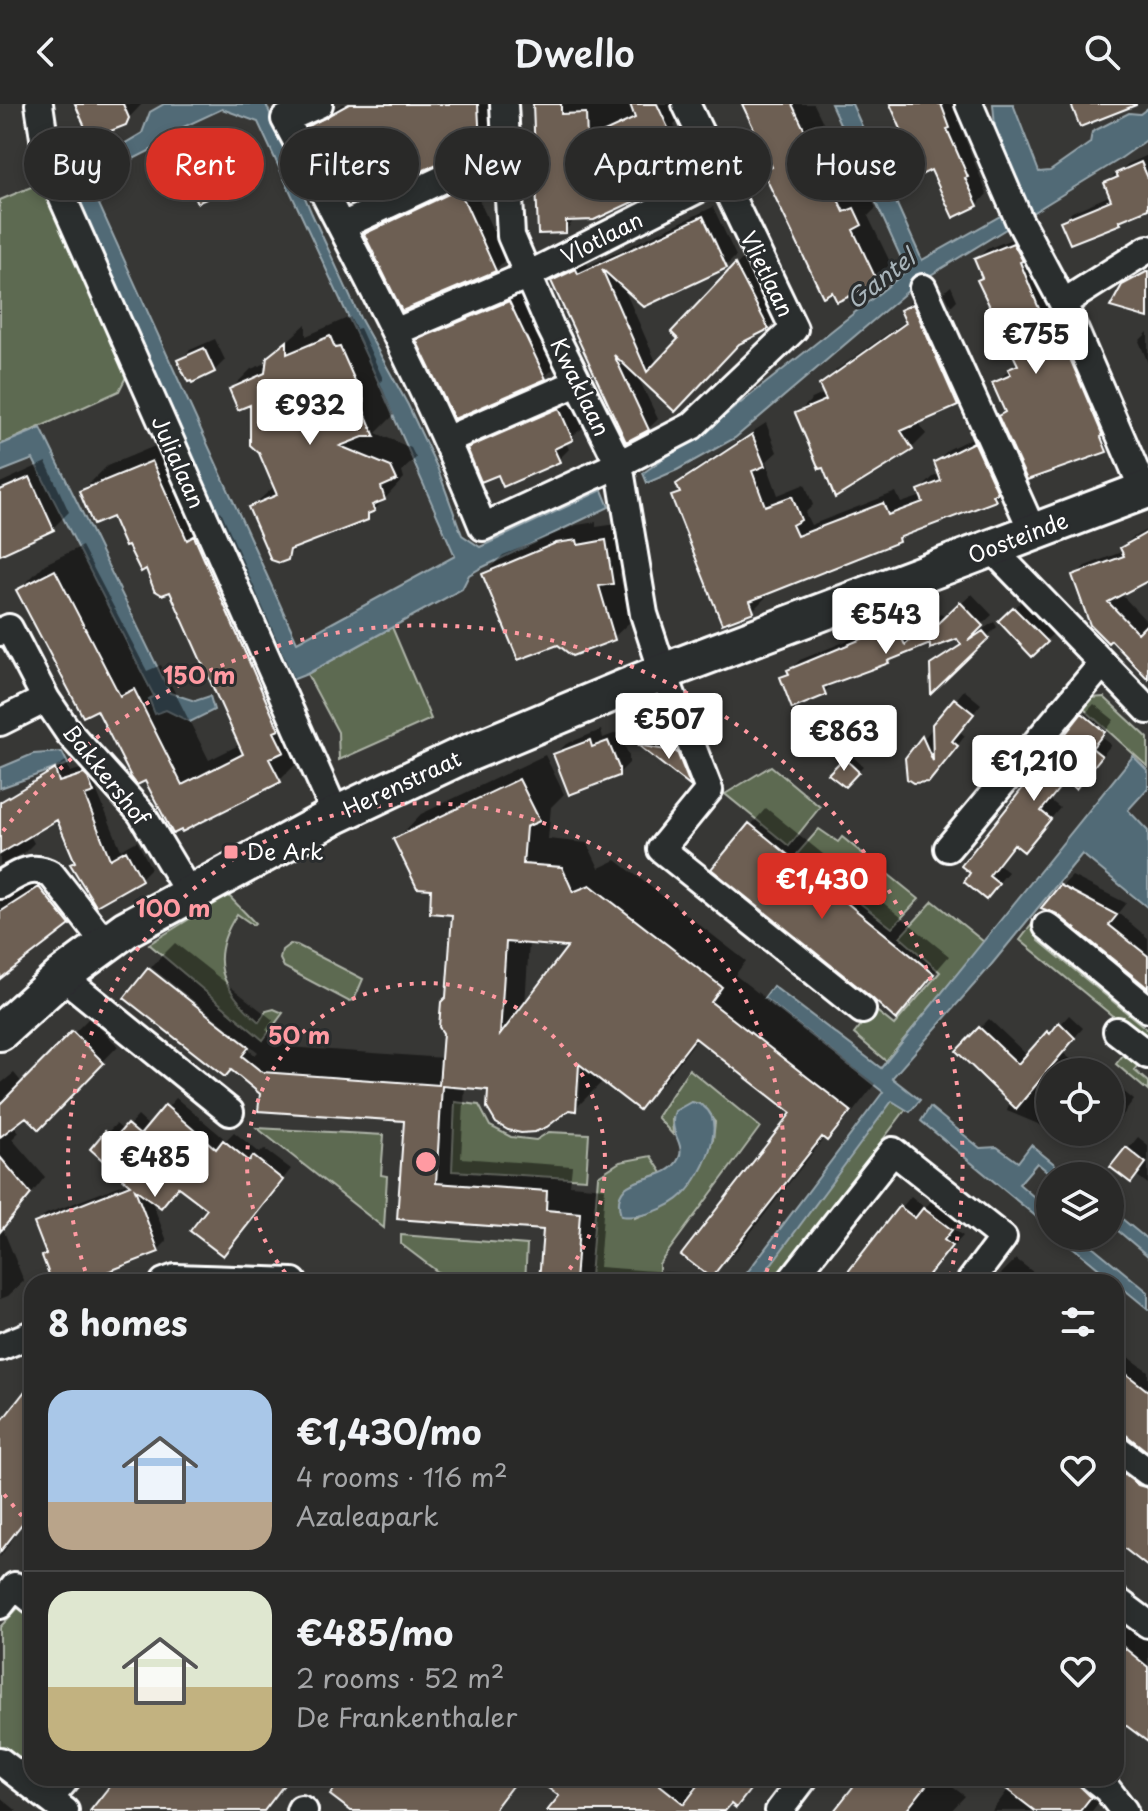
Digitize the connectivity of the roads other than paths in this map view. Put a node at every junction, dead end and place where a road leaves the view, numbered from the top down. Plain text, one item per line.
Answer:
1 (39, 104) edge
2 (319, 104) edge
3 (504, 104) edge
4 (686, 104) edge
5 (969, 104) edge
6 (505, 128) edge
7 (697, 128) edge
8 (435, 183) edge
9 (508, 200) edge
10 (676, 200) edge
11 (731, 200) edge
12 (342, 226) junction
13 (1148, 249) edge
14 (526, 276) junction
15 (923, 288) dead end
16 (1063, 303) junction
17 (395, 332) junction
18 (577, 383) junction
19 (446, 440) junction
20 (619, 464) junction
21 (1146, 490) edge
22 (1033, 532) junction
23 (991, 548) junction
24 (0, 632) edge
25 (1102, 664) junction
26 (663, 672) junction
27 (46, 699) junction
28 (1148, 710) edge
29 (0, 722) edge
30 (336, 815) junction
31 (948, 848) dead end
32 (0, 885) edge
33 (189, 893) junction
34 (1047, 926) dead end
35 (105, 943) junction
36 (62, 976) junction
37 (1148, 1009) edge
38 (862, 1010) dead end
39 (1117, 1031) dead end
40 (0, 1032) edge
41 (1148, 1055) edge
42 (230, 1112) dead end
43 (796, 1274) edge
44 (976, 1274) edge
45 (24, 1337) edge
46 (0, 1347) edge
47 (1124, 1455) edge
48 (1148, 1472) edge
49 (24, 1593) edge
50 (0, 1605) edge
51 (1124, 1606) edge
52 (1148, 1624) edge
53 (0, 1761) edge
54 (24, 1780) edge
55 (32, 1786) edge
56 (64, 1786) edge
57 (798, 1786) edge
58 (1103, 1786) edge
59 (57, 1805) edge
60 (779, 1811) edge
61 (1124, 1811) edge

1 - 30 street, Julialaan
2 - 12 street
3 - 6 street, Kwaklaan
4 - 7 street, Vlietlaan
5 - 16 street
8 - 12 street
9 - 14 street, Kwaklaan
10 - 14 street, Vlotlaan
11 - 20 street, Vlietlaan
12 - 17 street
13 - 16 street
14 - 17 street, Vlotlaan
14 - 18 street, Kwaklaan
15 - 22 street
16 - 21 street
17 - 19 street
18 - 19 street
18 - 20 street, Kwaklaan
19 - 20 street
20 - 26 street, Kwaklaan
21 - 22 street, Oosteinde
22 - 23 street, Oosteinde
23 - 25 street
23 - 26 street, Oosteinde
24 - 27 street, Bakkershof
25 - 28 street
25 - 31 street
26 - 30 street, Herenstraat
26 - 38 street, Kwaklaan
27 - 29 street
27 - 33 street, Bakkershof
30 - 33 street, Herenstraat
32 - 35 street
33 - 35 street, Herenstraat
34 - 37 street
35 - 36 street, Herenstraat
36 - 40 street, Herenstraat
36 - 42 street
39 - 41 street
43 - 44 street
45 - 46 street
47 - 48 street
49 - 50 street
51 - 52 street
53 - 54 street
55 - 59 street
56 - 59 street
57 - 60 street
58 - 61 street

